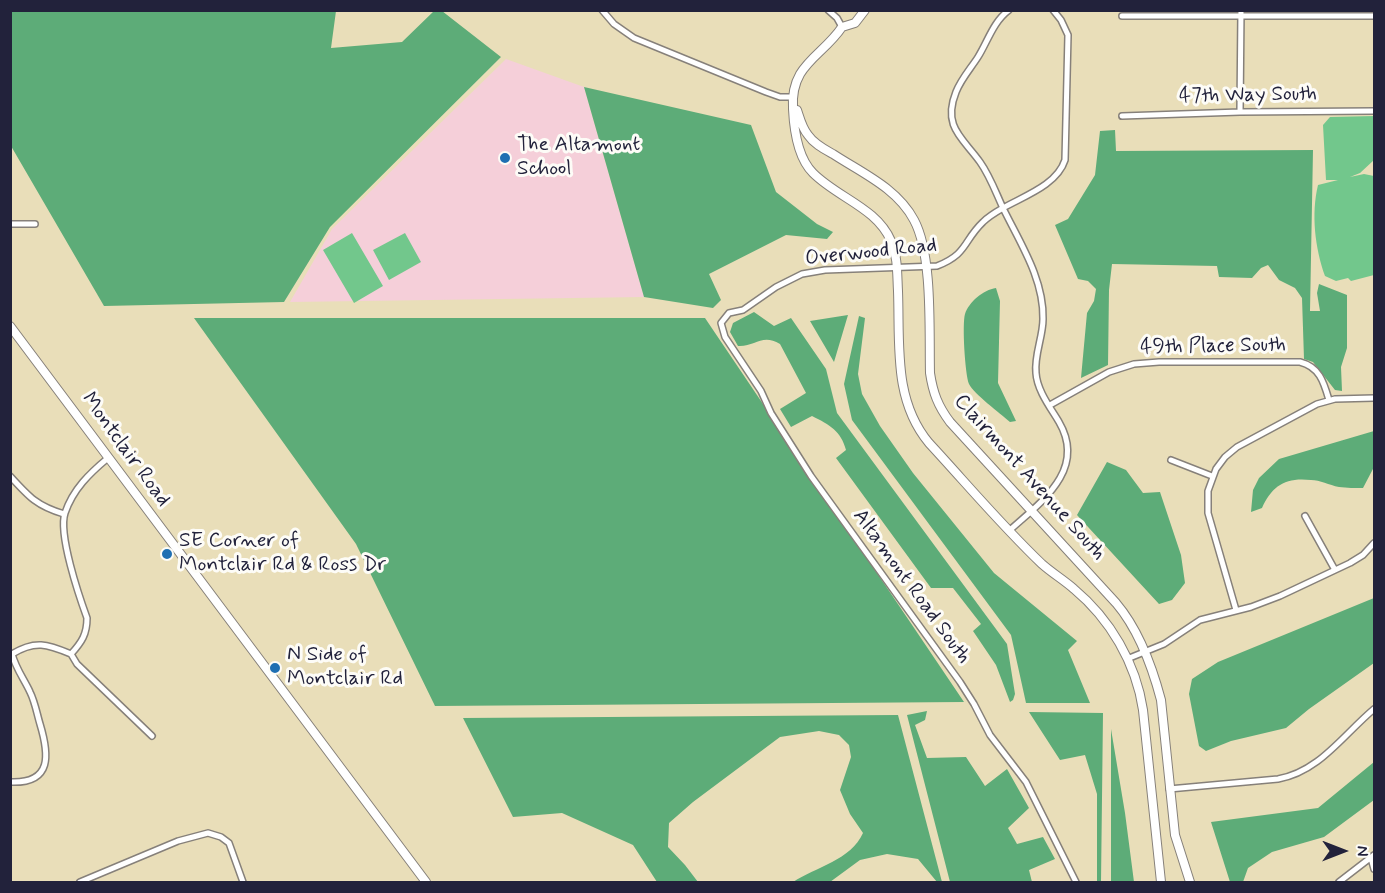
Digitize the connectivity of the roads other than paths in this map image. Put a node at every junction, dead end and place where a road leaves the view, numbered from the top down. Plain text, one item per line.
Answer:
1 (602, 10) edge
2 (828, 10) edge
3 (865, 10) edge
4 (1009, 10) edge
5 (1053, 10) edge
6 (1241, 13) edge
7 (1122, 16) dead end
8 (1374, 16) edge
9 (842, 27) junction
10 (793, 97) junction
11 (1374, 111) edge
12 (1240, 112) junction
13 (1122, 116) dead end
14 (1004, 208) junction
15 (10, 224) edge
16 (35, 224) dead end
17 (926, 267) junction
18 (897, 268) junction
19 (729, 313) joint
20 (10, 326) edge
21 (1374, 398) edge
22 (1329, 400) junction
23 (1050, 405) junction
24 (108, 458) junction
25 (1171, 460) dead end
26 (10, 476) edge
27 (1212, 476) junction
28 (1032, 510) junction
29 (64, 514) junction
30 (1305, 516) dead end
31 (1010, 530) junction
32 (1374, 543) edge
33 (1335, 570) junction
34 (1236, 610) junction
35 (1144, 652) junction
36 (11, 654) edge
37 (72, 654) junction
38 (1127, 659) junction
39 (1374, 709) edge
40 (153, 736) dead end
41 (10, 782) edge
42 (1169, 789) junction
43 (1373, 857) edge
44 (1374, 869) edge
45 (80, 882) edge
46 (243, 882) edge
47 (426, 882) edge
48 (1076, 882) edge
49 (1161, 882) edge
50 (1190, 882) edge
51 (1339, 882) edge

1 - 10 street
2 - 9 street
3 - 9 street, Clairmont Avenue South
4 - 14 street
5 - 14 street, Overwood Road
6 - 7 street
6 - 8 street
6 - 12 street
9 - 10 street, Clairmont Avenue South
10 - 17 street, Clairmont Avenue South
10 - 18 street, Clairmont Avenue South
11 - 12 street, 47th Way South
12 - 13 street, 47th Way South
14 - 17 street, Overwood Road
14 - 23 street
15 - 16 street
17 - 18 street, Overwood Road
17 - 28 street, Clairmont Avenue South
18 - 19 street, Overwood Road
18 - 31 street, Clairmont Avenue South
19 - 48 street, Altamont Road South
20 - 24 street, Montclair Road
21 - 22 street
22 - 23 street, 49th Place South
22 - 27 street
23 - 28 street
24 - 29 street
24 - 47 street, Montclair Road
25 - 27 street
26 - 29 street
27 - 34 street
28 - 31 street
28 - 35 street, Clairmont Avenue South
29 - 37 street
30 - 33 street
31 - 38 street, Clairmont Avenue South
32 - 33 street
33 - 34 street
34 - 35 street
35 - 38 street
35 - 42 street, Clairmont Avenue South
36 - 37 street
36 - 41 street
37 - 40 street
38 - 49 street, Clairmont Avenue South
39 - 42 street
42 - 50 street, Clairmont Avenue South
43 - 44 street
43 - 51 street
45 - 46 street

